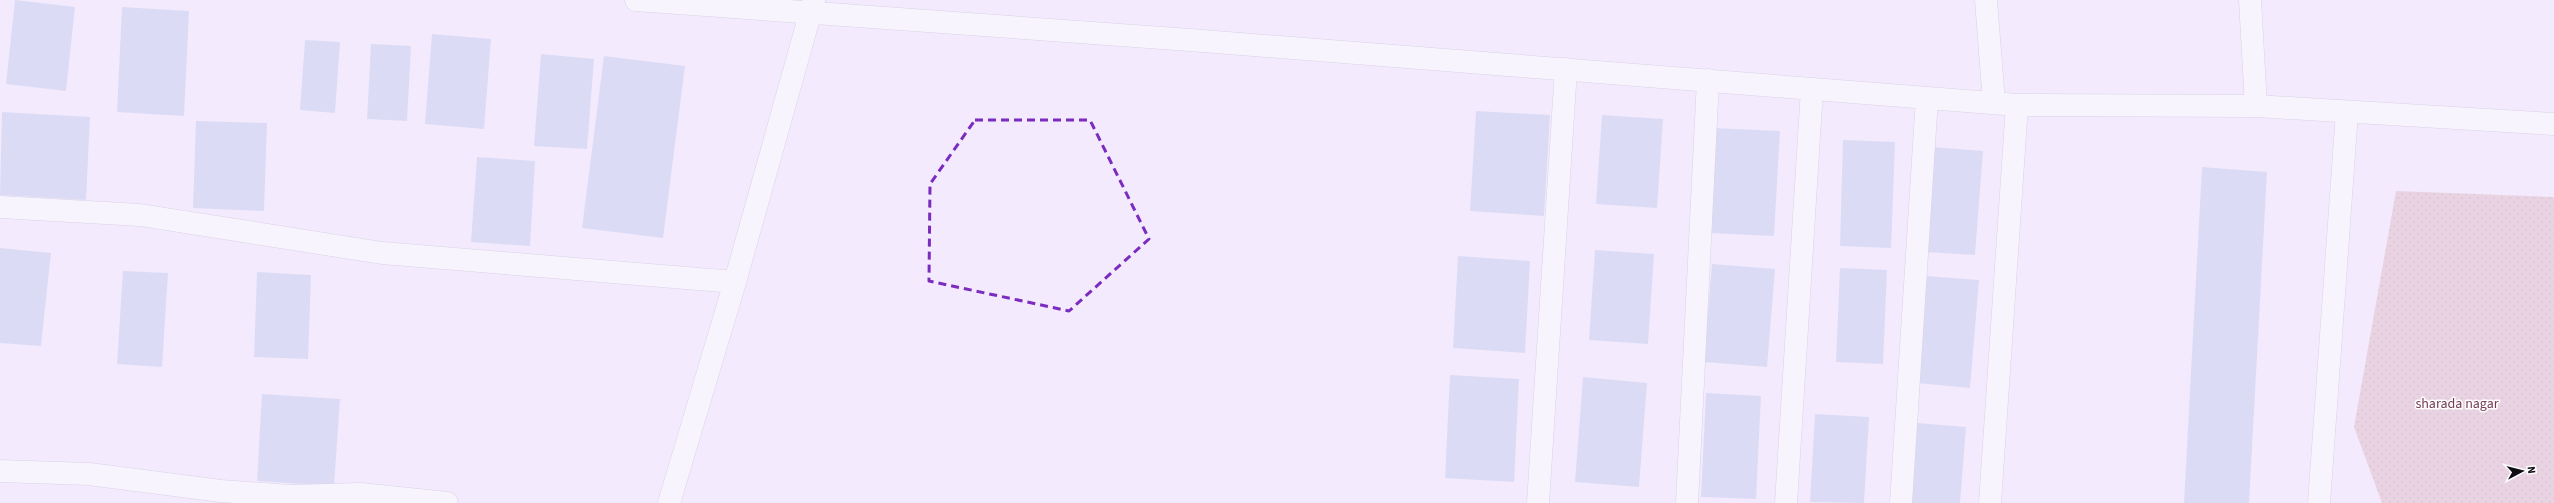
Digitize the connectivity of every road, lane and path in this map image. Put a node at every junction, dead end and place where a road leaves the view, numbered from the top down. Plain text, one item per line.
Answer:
1 (636, 0) edge
2 (1986, 0) edge
3 (2250, 0) edge
4 (812, 6) edge
5 (1566, 69) junction
6 (1708, 80) junction
7 (1812, 89) junction
8 (1927, 98) junction
9 (1994, 103) junction
10 (2017, 104) junction
11 (2256, 106) junction
12 (2347, 112) junction
13 (2554, 124) edge
14 (0, 208) edge
15 (735, 282) junction
16 (0, 471) edge
17 (448, 503) edge
18 (669, 503) edge
19 (1538, 503) edge
20 (1687, 503) edge
21 (1786, 503) edge
22 (1901, 503) edge
23 (1990, 503) edge
24 (2319, 503) edge

1 - 4 street
2 - 9 street
3 - 11 street
4 - 5 street
4 - 15 street
5 - 6 street
5 - 19 street
6 - 7 street
6 - 20 street
7 - 8 street
7 - 21 street
8 - 9 street
8 - 22 street
9 - 10 street
10 - 11 street
10 - 23 street
11 - 12 street
12 - 13 street
12 - 24 street
14 - 15 street
15 - 18 street
16 - 17 street

